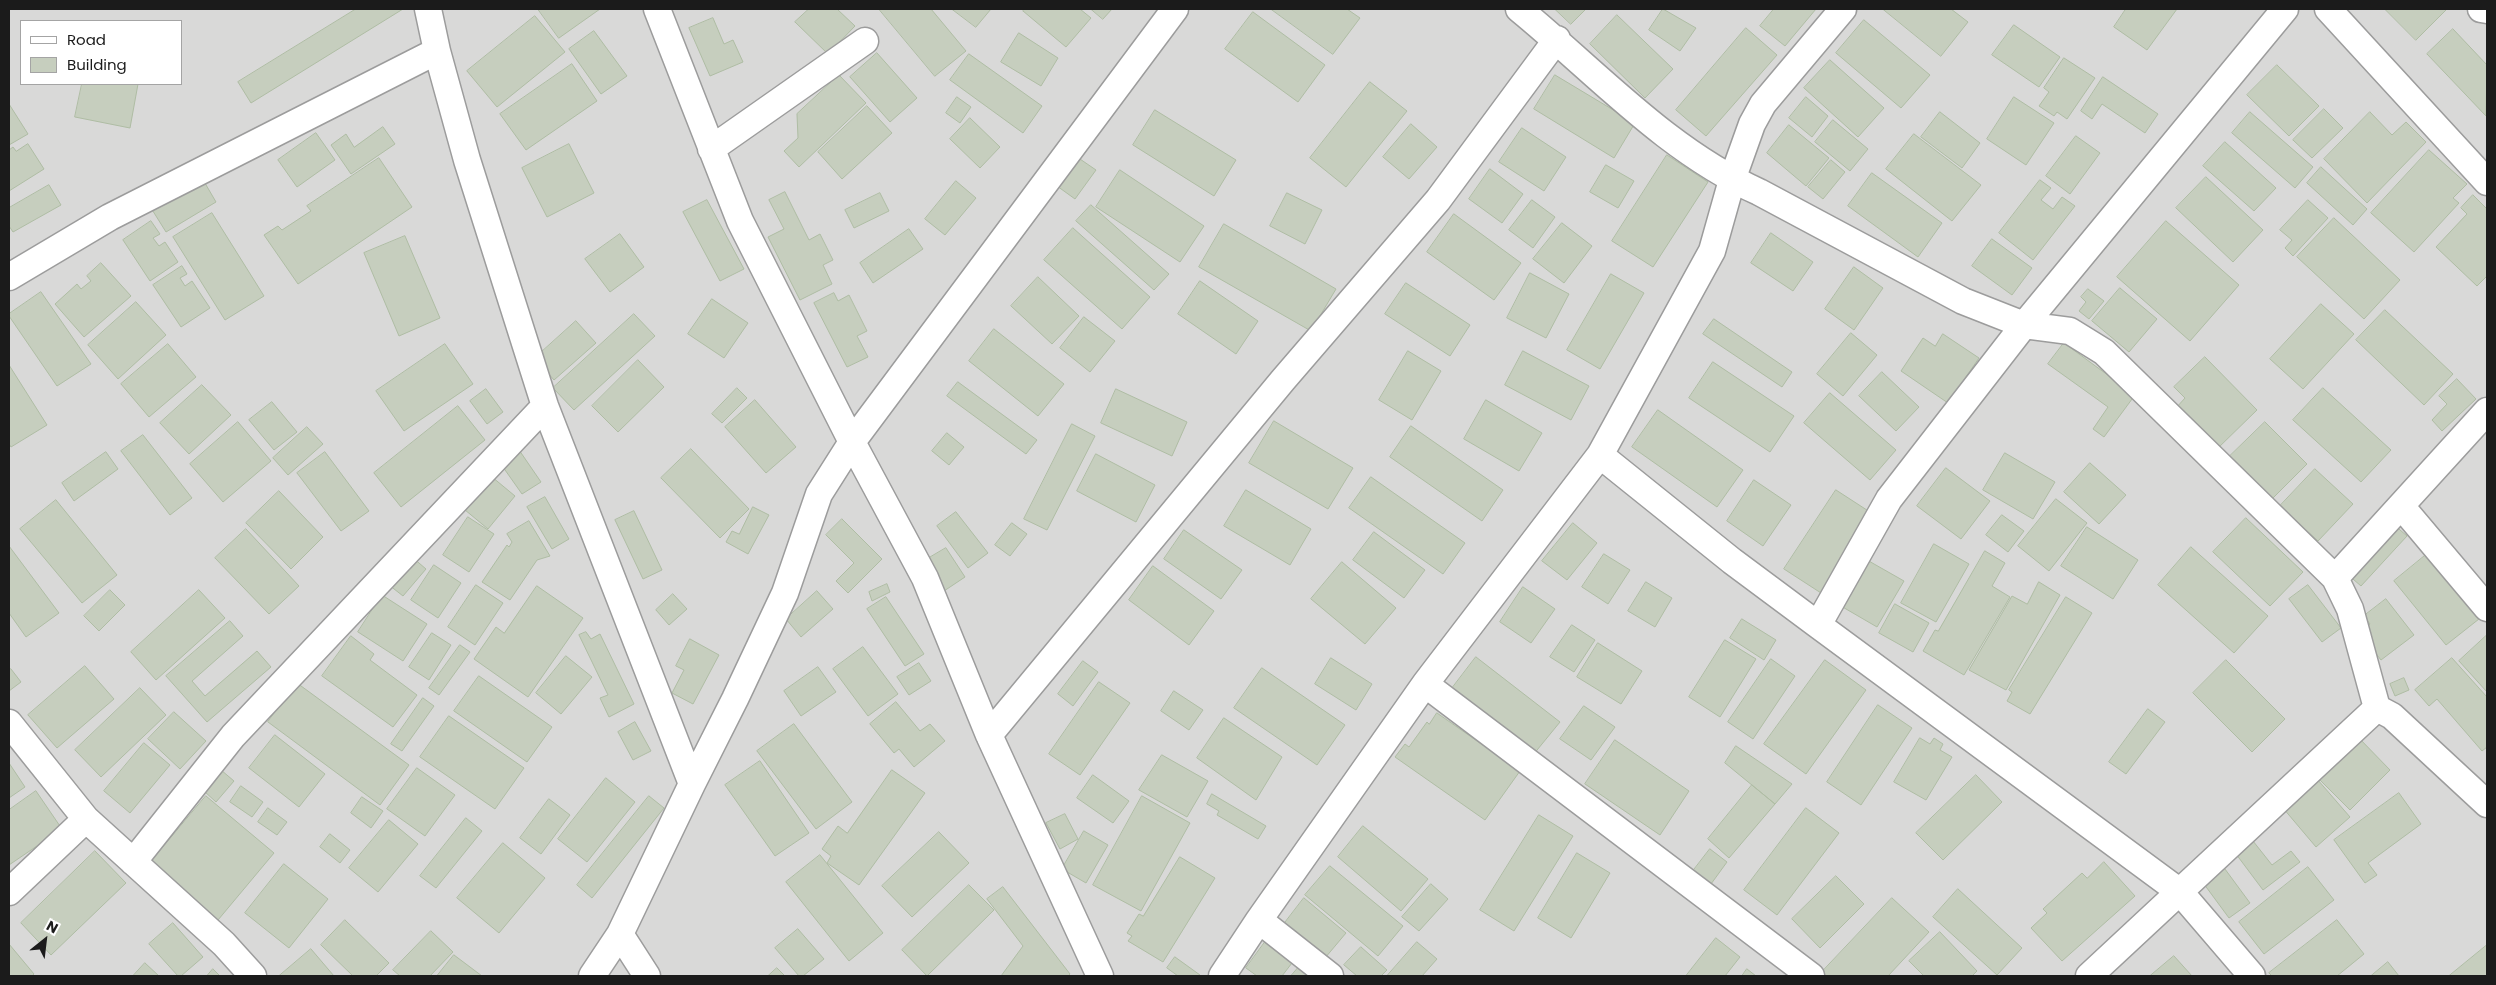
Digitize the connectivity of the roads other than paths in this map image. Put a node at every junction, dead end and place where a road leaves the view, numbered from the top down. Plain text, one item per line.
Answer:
1 (428, 9) edge
2 (657, 9) edge
3 (1175, 9) edge
4 (1519, 9) edge
5 (1843, 9) edge
6 (2285, 9) edge
7 (2328, 9) edge
8 (2481, 9) edge
9 (2487, 10) edge
10 (1556, 39) junction
11 (865, 41) dead end
12 (437, 51) junction
13 (711, 149) junction
14 (1732, 180) junction
15 (2487, 182) edge
16 (9, 277) edge
17 (2024, 325) junction
18 (545, 406) junction
19 (2487, 411) edge
20 (852, 442) junction
21 (1600, 455) junction
22 (2402, 507) junction
23 (2335, 578) junction
24 (2487, 608) edge
25 (1818, 625) junction
26 (1425, 684) junction
27 (2377, 708) junction
28 (9, 723) edge
29 (989, 735) junction
30 (692, 784) junction
31 (2487, 804) edge
32 (86, 819) junction
33 (132, 862) junction
34 (9, 892) edge
35 (2180, 892) junction
36 (1259, 920) junction
37 (620, 934) junction
38 (2095, 975) edge
39 (253, 976) edge
40 (592, 976) edge
41 (647, 976) edge
42 (1100, 976) edge
43 (1222, 976) edge
44 (1330, 976) edge
45 (1811, 976) edge
46 (2252, 976) edge

1 - 12 street
2 - 13 street
3 - 20 street
4 - 10 street
5 - 14 street
6 - 17 street
7 - 15 street
8 - 9 street
10 - 14 street
10 - 29 street
11 - 13 street
12 - 16 street
12 - 18 street
13 - 20 street
14 - 17 street
14 - 21 street
17 - 23 street
17 - 25 street
18 - 30 street
18 - 33 street
19 - 22 street
20 - 29 street
20 - 30 street
21 - 25 street
21 - 26 street
22 - 23 street
22 - 24 street
23 - 27 street
25 - 35 street
26 - 36 street
26 - 45 street
27 - 31 street
27 - 35 street
28 - 32 street
29 - 42 street
30 - 37 street
32 - 33 street
32 - 34 street
33 - 39 street
35 - 38 street
35 - 46 street
36 - 43 street
36 - 44 street
37 - 40 street
37 - 41 street

